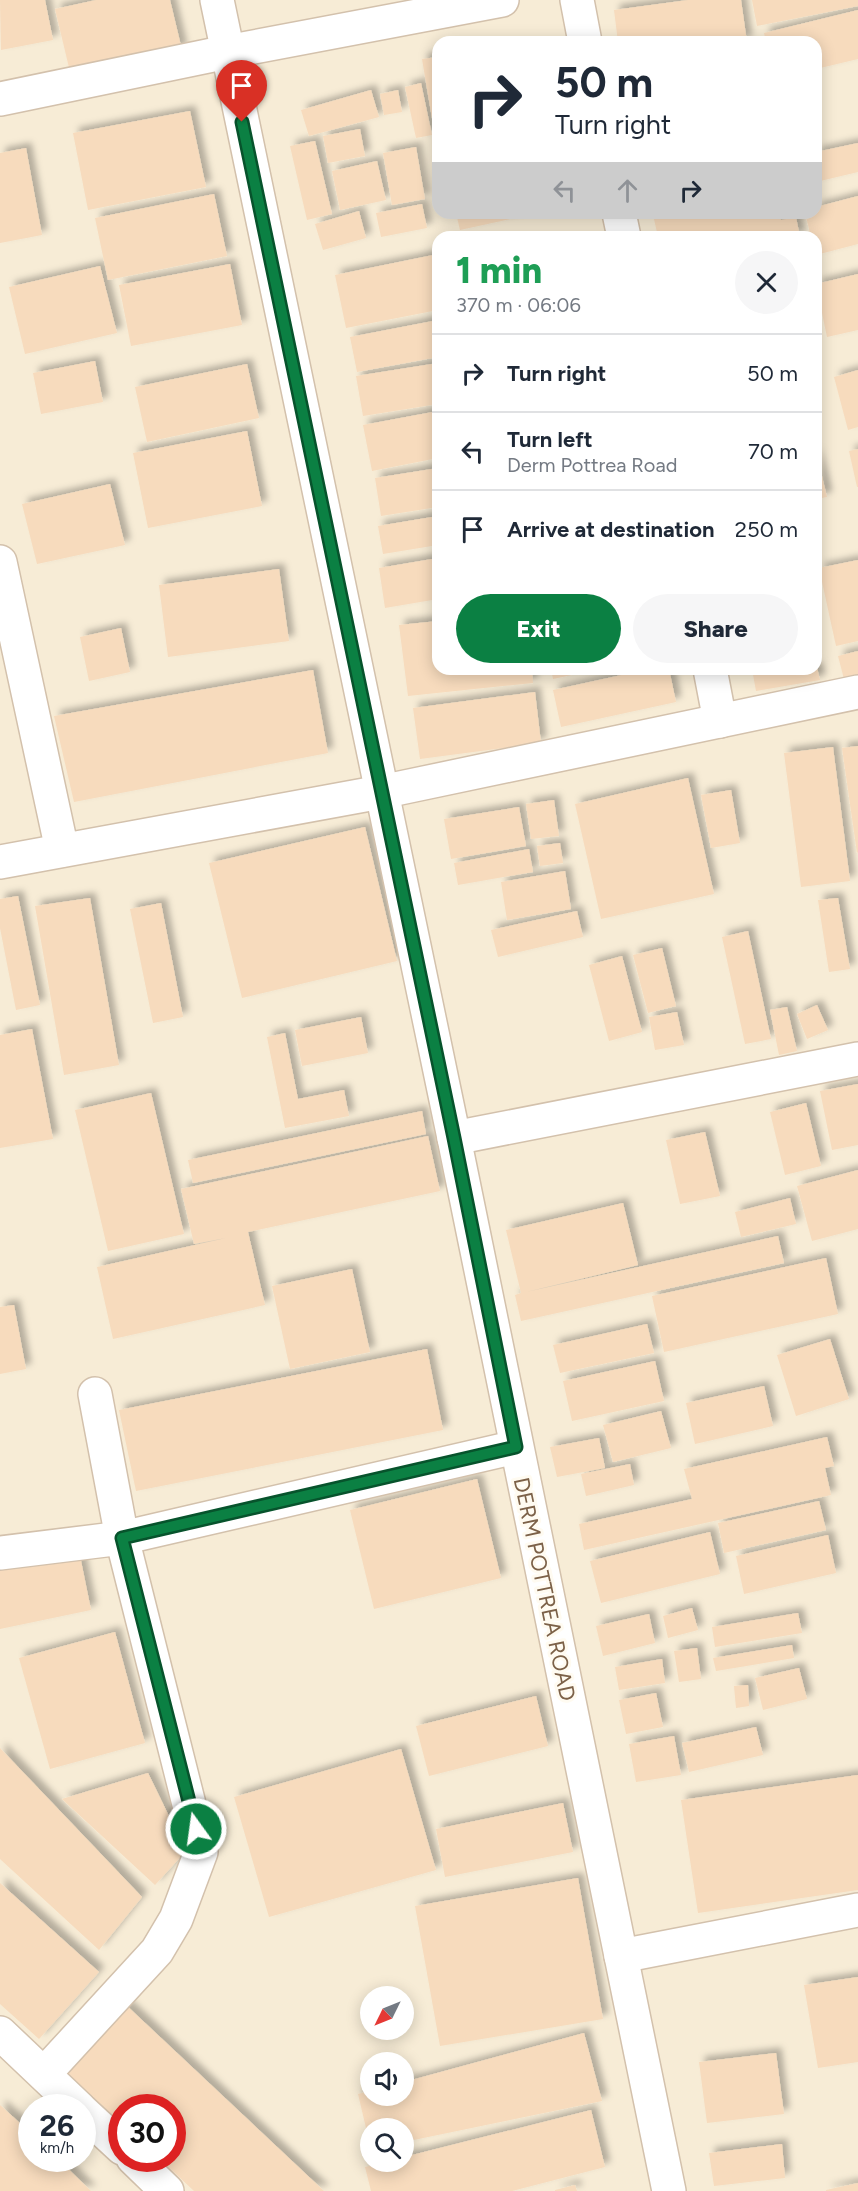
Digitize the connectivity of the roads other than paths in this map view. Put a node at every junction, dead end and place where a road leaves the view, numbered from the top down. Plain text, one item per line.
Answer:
1 (217, 0) edge
2 (502, 0) edge
3 (577, 0) edge
4 (584, 36) edge
5 (227, 52) junction
6 (0, 99) edge
7 (0, 561) edge
8 (711, 675) edge
9 (858, 692) edge
10 (720, 721) junction
11 (381, 792) junction
12 (62, 850) junction
13 (0, 862) edge
14 (858, 1059) edge
15 (454, 1138) junction
16 (95, 1394) dead end
17 (516, 1447) junction
18 (122, 1538) junction
19 (0, 1553) edge
20 (858, 1910) edge
21 (621, 1956) junction
22 (0, 2032) edge
23 (44, 2074) junction
24 (65, 2094) edge
25 (96, 2124) edge
26 (108, 2135) edge
27 (147, 2172) edge
28 (167, 2191) edge
29 (669, 2191) edge

1 - 5 street, DERM POTTREA ROAD
2 - 5 street
3 - 4 street
5 - 6 street
5 - 11 street, DERM POTTREA ROAD
7 - 12 street
8 - 10 street
9 - 10 street
10 - 11 street
11 - 12 street
11 - 15 street, DERM POTTREA ROAD
12 - 13 street
14 - 15 street
15 - 17 street, DERM POTTREA ROAD
16 - 18 street
17 - 18 street
17 - 21 street, DERM POTTREA ROAD
18 - 19 street
18 - 23 street
20 - 21 street
21 - 29 street, DERM POTTREA ROAD
22 - 23 street
23 - 24 street
25 - 26 street
27 - 28 street

